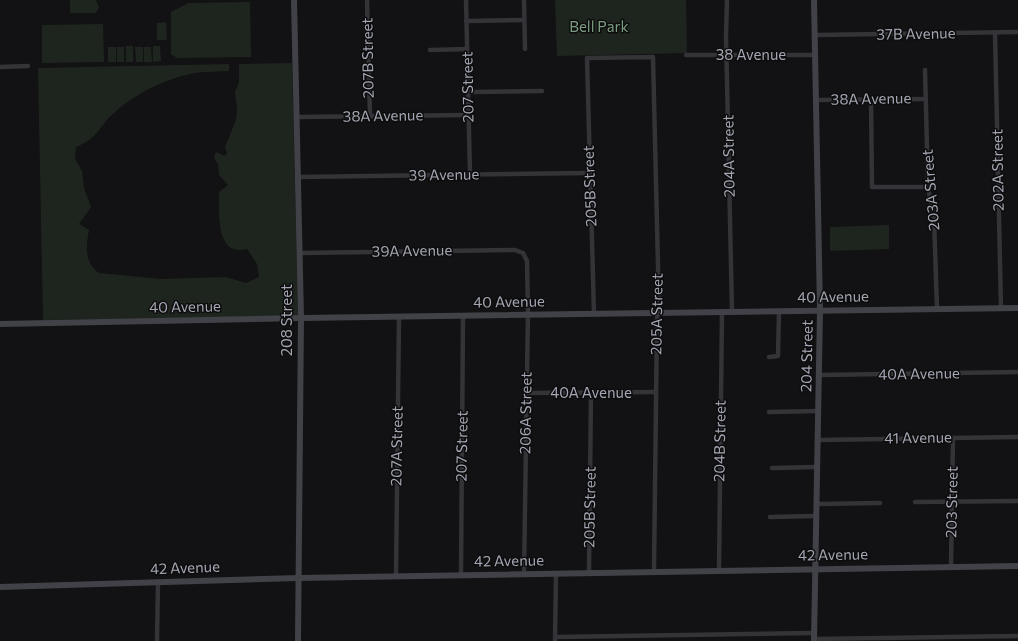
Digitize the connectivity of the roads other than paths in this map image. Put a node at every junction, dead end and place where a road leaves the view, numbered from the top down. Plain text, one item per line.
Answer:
1 (294, 0) edge
2 (367, 0) edge
3 (466, 0) edge
4 (524, 0) edge
5 (727, 0) edge
6 (814, 0) edge
7 (524, 20) junction
8 (466, 21) junction
9 (1018, 32) edge
10 (995, 33) junction
11 (815, 35) junction
12 (467, 49) junction
13 (524, 49) dead end
14 (430, 50) dead end
15 (686, 55) dead end
16 (726, 55) junction
17 (815, 55) junction
18 (587, 58) joint
19 (28, 66) dead end
20 (0, 67) edge
21 (925, 70) dead end
22 (542, 91) dead end
23 (468, 92) junction
24 (926, 98) junction
25 (871, 99) junction
26 (816, 100) junction
27 (469, 115) junction
28 (370, 116) junction
29 (297, 117) junction
30 (590, 173) junction
31 (470, 174) junction
32 (298, 177) junction
33 (928, 187) junction
34 (300, 253) junction
35 (523, 253) joint
36 (1001, 308) junction
37 (1018, 308) edge
38 (937, 309) junction
39 (820, 310) junction
40 (779, 311) junction
41 (722, 312) junction
42 (732, 312) junction
43 (657, 313) junction
44 (594, 314) junction
45 (527, 315) junction
46 (463, 316) junction
47 (399, 317) junction
48 (301, 318) junction
49 (0, 324) edge
50 (769, 357) dead end
51 (1018, 372) edge
52 (819, 375) junction
53 (656, 392) junction
54 (526, 393) junction
55 (591, 393) junction
56 (819, 411) junction
57 (769, 412) dead end
58 (1018, 437) edge
59 (953, 438) junction
60 (818, 440) junction
61 (818, 467) junction
62 (772, 468) dead end
63 (1018, 501) edge
64 (915, 502) dead end
65 (952, 502) junction
66 (880, 503) dead end
67 (817, 504) junction
68 (816, 516) junction
69 (770, 517) dead end
70 (1018, 566) edge
71 (951, 567) junction
72 (816, 569) junction
73 (719, 570) junction
74 (654, 571) junction
75 (589, 572) junction
76 (556, 573) junction
77 (524, 574) junction
78 (462, 575) junction
79 (396, 576) junction
80 (299, 578) junction
81 (158, 582) junction
82 (0, 587) edge
83 (1018, 636) edge
84 (814, 638) edge
85 (555, 639) edge
86 (157, 641) edge
87 (298, 641) edge

1 - 29 main road, 208 Street
2 - 28 street, 207B Street
3 - 8 street, 207 Street
4 - 7 street
5 - 16 street, 204A Street
6 - 11 main road, 204 Street
7 - 8 street
7 - 13 street
8 - 12 street, 207 Street
9 - 10 street, 37B Avenue
10 - 11 street, 37B Avenue
10 - 36 street, 202A Street
11 - 17 main road, 204 Street
12 - 14 street
12 - 23 street, 207 Street
15 - 16 street, 38 Avenue
16 - 17 street, 38 Avenue
16 - 42 street, 204A Street
17 - 26 main road, 204 Street
18 - 30 street, 205B Street
18 - 43 street, 205A Street
19 - 20 street
21 - 24 street, 203A Street
22 - 23 street
23 - 27 street, 207 Street
24 - 25 street, 38A Avenue
24 - 33 street, 203A Street
25 - 26 street, 38A Avenue
25 - 33 street
26 - 39 main road, 204 Street
27 - 28 street, 38A Avenue
27 - 31 street, 207 Street
28 - 29 street, 38A Avenue
29 - 32 main road, 208 Street
30 - 31 street, 39 Avenue
30 - 44 street, 205B Street
31 - 32 street, 39 Avenue
32 - 34 main road, 208 Street
33 - 38 street, 203A Street
34 - 35 street, 39A Avenue
34 - 48 main road, 208 Street
35 - 45 street, 206A Street
36 - 37 main road, 40 Avenue
36 - 38 main road, 40 Avenue
38 - 39 main road, 40 Avenue
39 - 40 main road, 40 Avenue
39 - 52 main road, 204 Street
40 - 42 main road, 40 Avenue
40 - 50 street
41 - 42 main road, 40 Avenue
41 - 43 main road, 40 Avenue
41 - 73 street, 204B Street
43 - 44 main road, 40 Avenue
43 - 53 street, 205A Street
44 - 45 main road, 40 Avenue
45 - 46 main road, 40 Avenue
45 - 54 street, 206A Street
46 - 47 main road, 40 Avenue
46 - 78 street, 207 Street
47 - 48 main road, 40 Avenue
47 - 79 street, 207A Street
48 - 49 main road, 40 Avenue
48 - 80 main road, 208 Street
51 - 52 street, 40A Avenue
52 - 56 main road, 204 Street
53 - 55 street, 40A Avenue
53 - 74 street, 205A Street
54 - 55 street, 40A Avenue
54 - 77 street, 206A Street
55 - 75 street, 205B Street
56 - 57 street
56 - 60 main road, 204 Street
58 - 59 street, 41 Avenue
59 - 60 street, 41 Avenue
59 - 65 street, 203 Street
60 - 61 main road, 204 Street
61 - 62 street
61 - 67 main road, 204 Street
63 - 65 street
64 - 65 street
65 - 71 street, 203 Street
66 - 67 street
67 - 68 main road, 204 Street
68 - 69 street
68 - 72 main road, 204 Street
70 - 71 main road, 42 Avenue
71 - 72 main road, 42 Avenue
72 - 73 main road, 42 Avenue
72 - 84 main road, 204 Street
73 - 74 main road, 42 Avenue
74 - 75 main road, 42 Avenue
75 - 76 main road, 42 Avenue
76 - 77 main road, 42 Avenue
76 - 85 street
77 - 78 main road, 42 Avenue
78 - 79 main road, 42 Avenue
79 - 80 main road, 42 Avenue
80 - 81 main road, 42 Avenue
80 - 87 main road, 208 Street
81 - 82 main road, 42 Avenue
81 - 86 street
83 - 84 street
84 - 85 street

